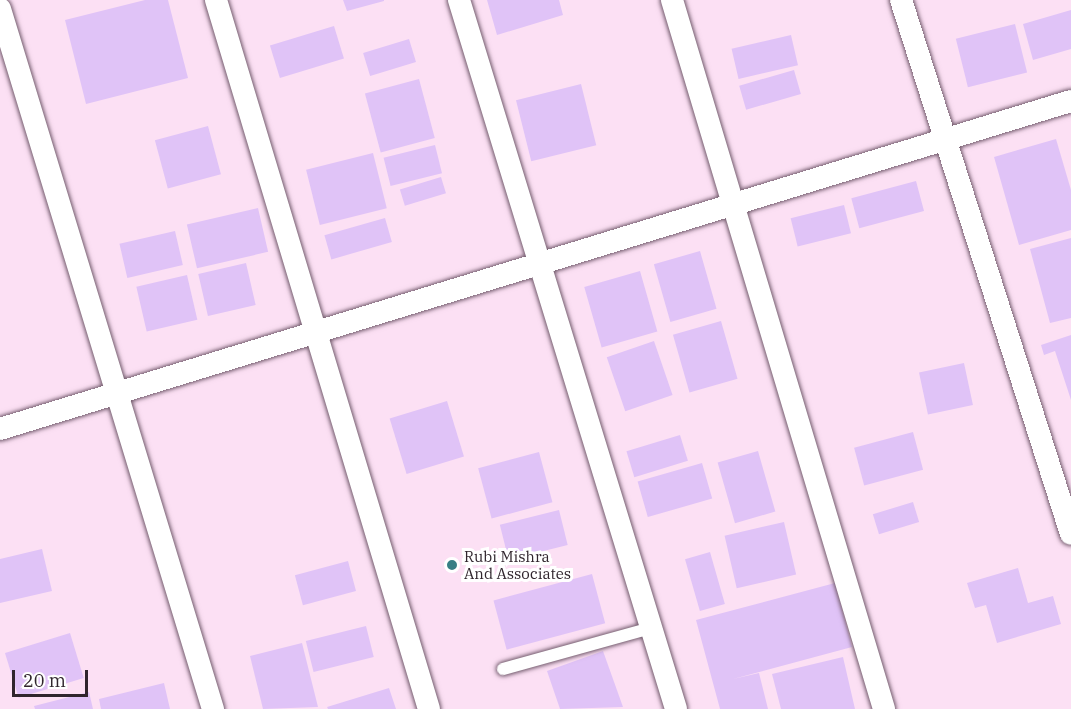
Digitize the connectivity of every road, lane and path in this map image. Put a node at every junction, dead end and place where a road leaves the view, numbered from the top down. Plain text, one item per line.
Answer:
1 (216, 0) edge
2 (459, 0) edge
3 (672, 0) edge
4 (902, 0) edge
5 (0, 9) edge
6 (1071, 100) edge
7 (945, 139) junction
8 (733, 204) junction
9 (539, 264) junction
10 (316, 332) junction
11 (117, 393) junction
12 (0, 429) edge
13 (1071, 534) edge
14 (651, 628) junction
15 (503, 669) dead end
16 (213, 709) edge
17 (429, 709) edge
18 (676, 709) edge
19 (884, 709) edge

1 - 10 street
2 - 9 street
3 - 8 street
4 - 7 street
5 - 11 street
6 - 7 street
7 - 8 street
7 - 13 street
8 - 9 street
8 - 19 street
9 - 10 street
9 - 14 street
10 - 11 street
10 - 17 street
11 - 12 street
11 - 16 street
14 - 15 lane
14 - 18 street

